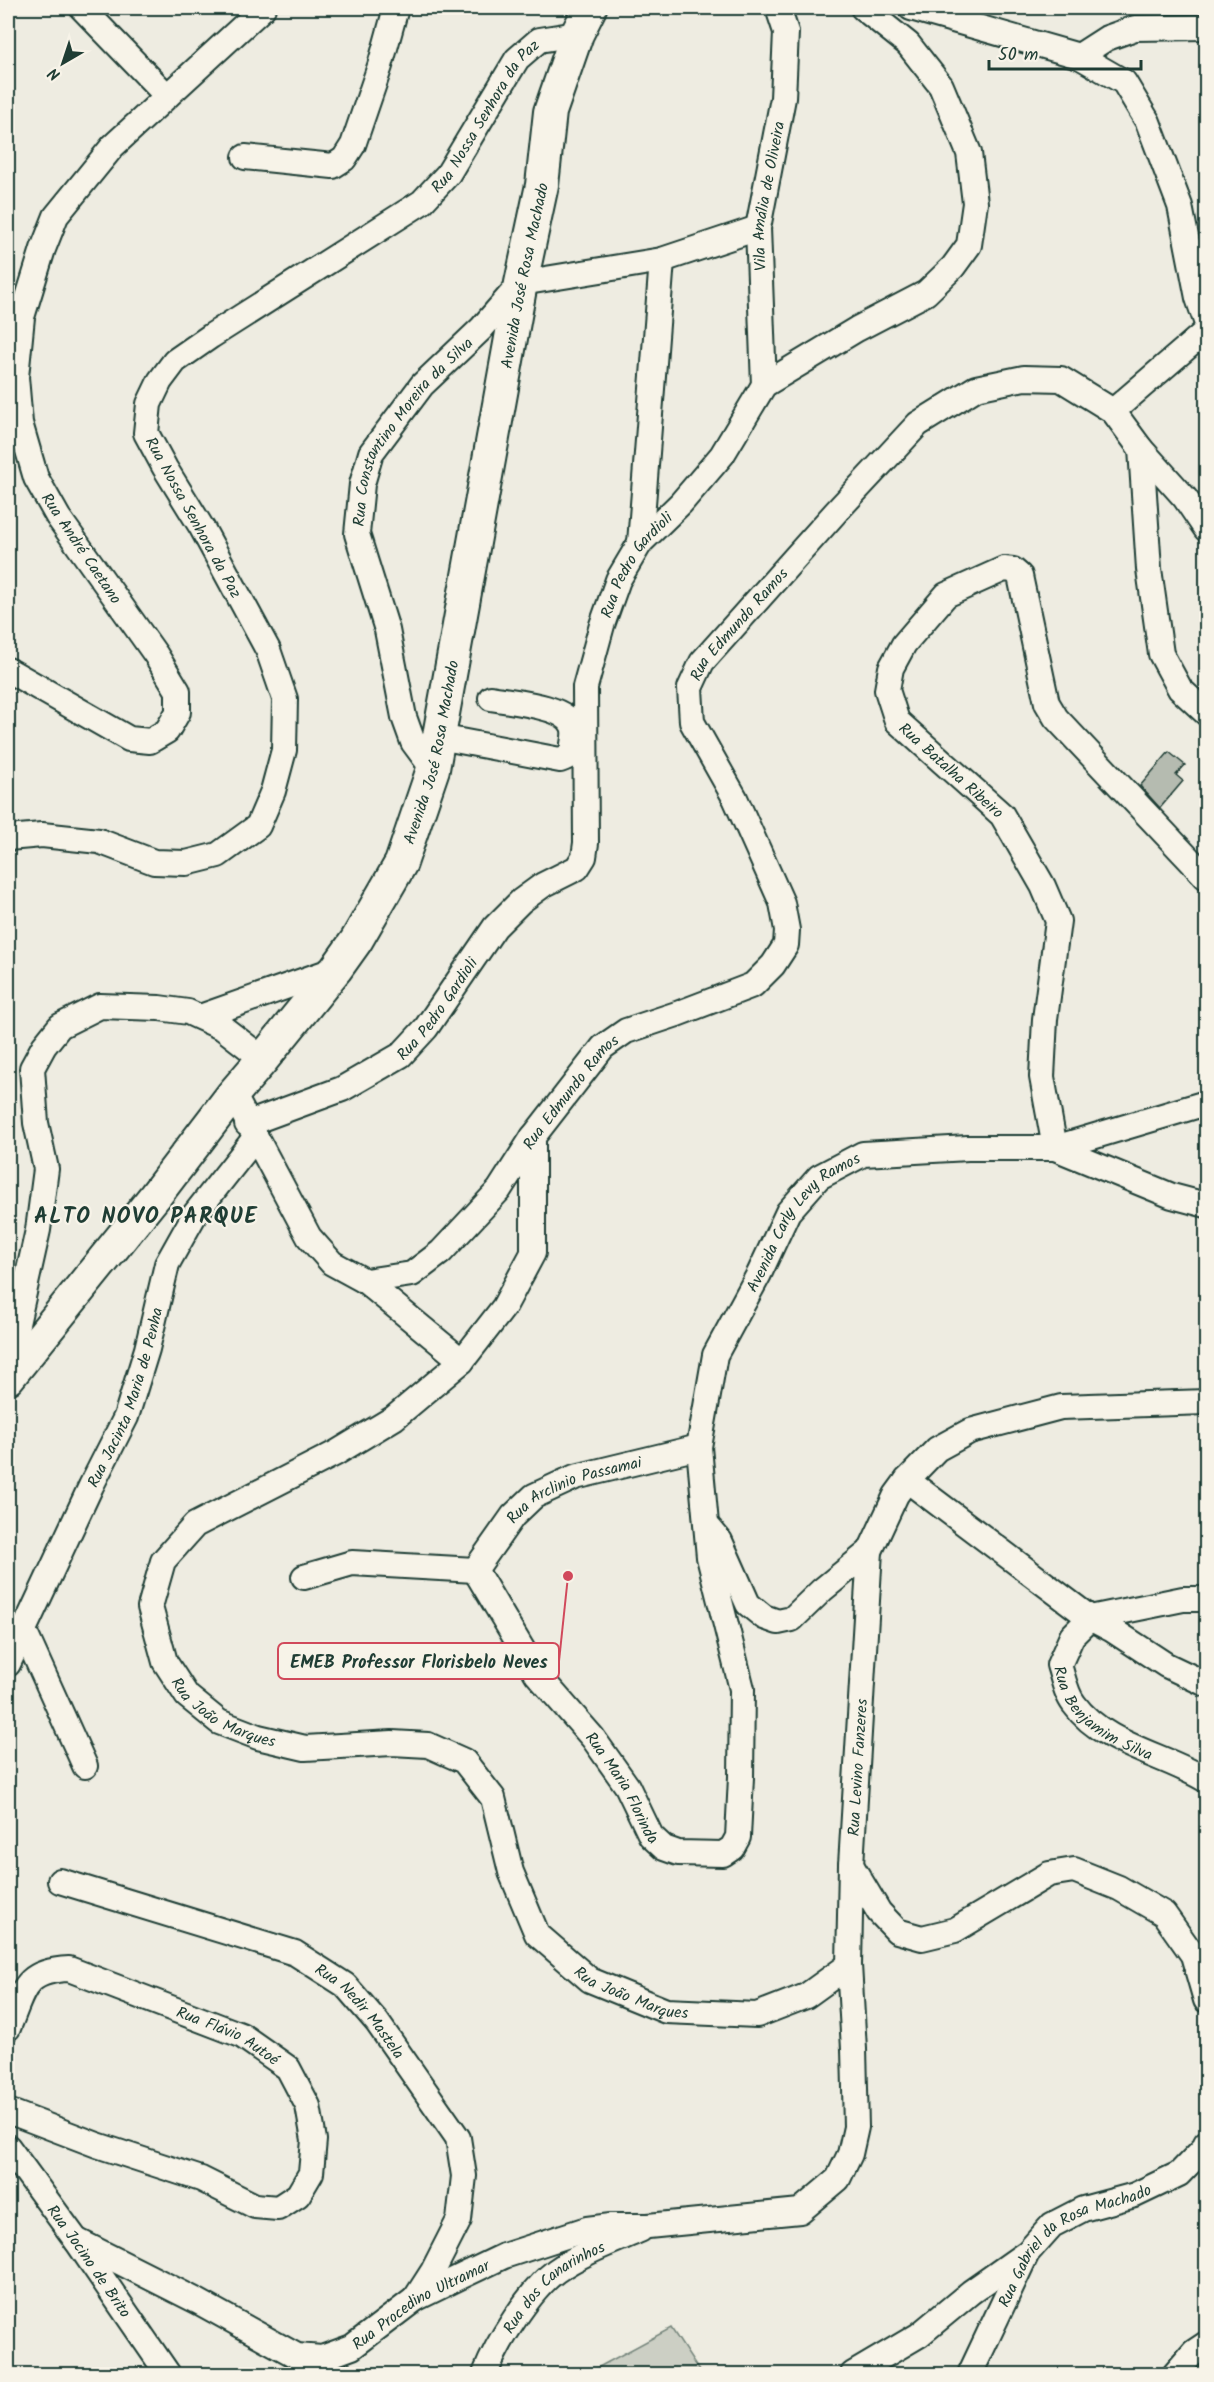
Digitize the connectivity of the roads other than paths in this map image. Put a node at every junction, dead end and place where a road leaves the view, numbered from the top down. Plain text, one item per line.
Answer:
1 (82, 8) edge
2 (263, 8) edge
3 (396, 8) edge
4 (778, 8) edge
5 (863, 8) edge
6 (911, 8) edge
7 (583, 21) edge
8 (1206, 27) edge
9 (1079, 56) junction
10 (167, 96) junction
11 (245, 157) dead end
12 (758, 228) junction
13 (662, 260) junction
14 (522, 283) junction
15 (1206, 321) edge
16 (1206, 331) edge
17 (764, 385) junction
18 (1113, 411) junction
19 (1141, 449) junction
20 (1206, 529) edge
21 (640, 543) junction
22 (8, 670) edge
23 (491, 698) dead end
24 (1206, 713) edge
25 (439, 737) junction
26 (433, 769) junction
27 (8, 838) edge
28 (1206, 877) edge
29 (336, 969) junction
30 (200, 1017) junction
31 (263, 1059) junction
32 (233, 1094) junction
33 (1206, 1102) edge
34 (251, 1131) junction
35 (532, 1137) junction
36 (1055, 1148) junction
37 (1206, 1205) edge
38 (365, 1281) junction
39 (462, 1361) junction
40 (8, 1378) edge
41 (1206, 1402) edge
42 (699, 1446) junction
43 (906, 1480) junction
44 (707, 1526) junction
45 (870, 1551) junction
46 (475, 1570) junction
47 (304, 1577) dead end
48 (1206, 1599) edge
49 (1090, 1618) junction
50 (24, 1631) junction
51 (8, 1664) edge
52 (1206, 1684) edge
53 (86, 1766) dead end
54 (1206, 1780) edge
55 (851, 1865) junction
56 (60, 1881) dead end
57 (849, 1965) junction
58 (1206, 2000) edge
59 (8, 2028) edge
60 (8, 2111) edge
61 (1206, 2143) edge
62 (8, 2147) edge
63 (648, 2226) junction
64 (76, 2240) junction
65 (1027, 2253) junction
66 (415, 2299) junction
67 (1206, 2344) edge
68 (1187, 2370) edge
69 (168, 2374) edge
70 (485, 2374) edge
71 (853, 2374) edge
72 (970, 2374) edge

1 - 10 street
2 - 10 street, Rua André Caetano
3 - 11 street
4 - 12 street, Vila Amália de Oliveira
5 - 17 street, Rua Pedro Gardioli
6 - 9 street
7 - 14 main road, Avenida José Rosa Machado
7 - 27 street, Rua Nossa Senhora da Paz
8 - 9 street
9 - 15 street
10 - 22 street, Rua André Caetano
12 - 13 street
12 - 17 street, Vila Amália de Oliveira
13 - 14 street
13 - 21 street
14 - 25 main road, Avenida José Rosa Machado
14 - 26 street, Rua Constantino Moreira da Silva
16 - 18 street
17 - 21 street, Rua Pedro Gardioli
18 - 19 street, Rua Edmundo Ramos
18 - 35 street, Rua Edmundo Ramos
19 - 20 street, Rua Edmundo Ramos
19 - 24 street
21 - 34 street, Rua Pedro Gardioli
23 - 25 street
25 - 26 main road, Avenida José Rosa Machado
26 - 29 main road, Avenida José Rosa Machado
28 - 36 street, Rua Batalha Ribeiro
29 - 30 street
29 - 31 main road, Avenida José Rosa Machado
30 - 31 street
30 - 40 street
31 - 32 main road, Avenida José Rosa Machado
32 - 34 street
32 - 40 main road, Avenida José Rosa Machado
33 - 36 street, Avenida Carly Levy Ramos
34 - 38 street
34 - 50 street, Rua Jacinta Maria de Penha
35 - 38 street, Rua Edmundo Ramos
35 - 39 street, Rua João Marques
36 - 37 street
36 - 42 street, Avenida Carly Levy Ramos
38 - 39 street
39 - 57 street, Rua João Marques
41 - 43 street, Rua Levino Fanzeres
42 - 44 street, Avenida Carly Levy Ramos
42 - 46 street, Rua Arclinio Passamai
43 - 45 street, Rua Levino Fanzeres
43 - 49 street
44 - 45 street
44 - 46 street, Rua Maria Florinda
45 - 55 street, Rua Levino Fanzeres
46 - 47 street
48 - 49 street
49 - 52 street
49 - 54 street, Rua Benjamim Silva
50 - 51 street, Rua Jacinta Maria de Penha
50 - 53 street
55 - 57 street, Rua Levino Fanzeres
55 - 58 street
56 - 66 street, Rua Nedir Mastela
57 - 63 street, Rua Levino Fanzeres
59 - 60 street, Rua Flávio Autoé
61 - 65 street, Rua Gabriel da Rosa Machado
62 - 64 street, Rua Jocino de Brito
63 - 66 street, Rua Procedino Ultramar
63 - 70 street, Rua dos Canarinhos
64 - 66 street, Rua Procedino Ultramar
64 - 69 street, Rua Jocino de Brito
65 - 71 street
65 - 72 street, Rua Gabriel da Rosa Machado
67 - 68 street

